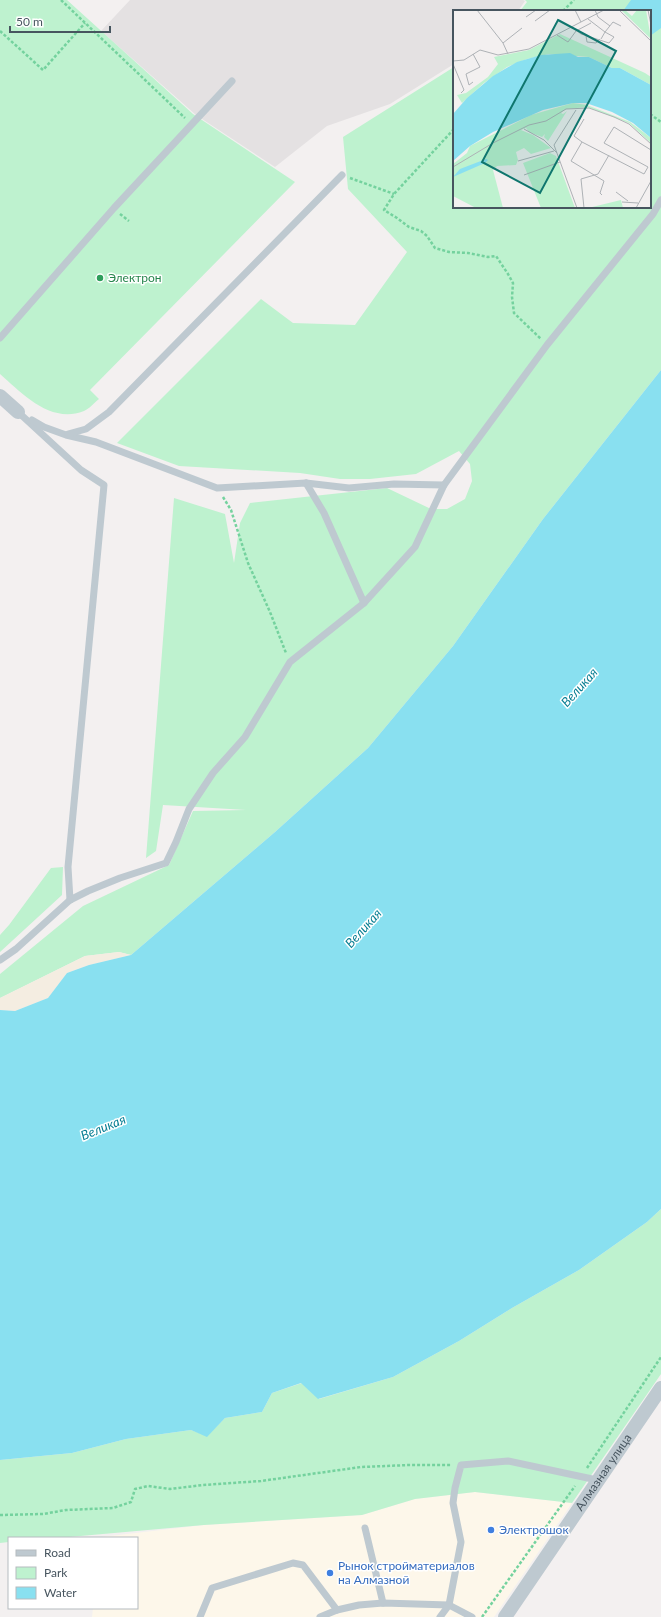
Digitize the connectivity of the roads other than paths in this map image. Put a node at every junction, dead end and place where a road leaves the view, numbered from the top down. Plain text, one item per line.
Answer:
1 (232, 81) dead end
2 (342, 175) road end
3 (661, 200) edge
4 (0, 338) edge
5 (0, 396) edge
6 (18, 412) junction
7 (66, 435) junction
8 (306, 483) junction
9 (444, 484) junction
10 (364, 603) junction
11 (70, 900) junction
12 (0, 960) edge
13 (661, 1388) edge
14 (597, 1480) junction
15 (365, 1528) dead end
16 (383, 1603) junction
17 (450, 1605) junction
18 (337, 1610) junction
19 (200, 1617) edge
20 (320, 1617) edge
21 (440, 1617) edge
22 (472, 1617) edge
23 (505, 1617) edge

1 - 4 lane
2 - 7 lane
3 - 9 lane
5 - 6 street
6 - 7 lane
6 - 11 lane
7 - 8 lane
8 - 9 lane
8 - 10 lane
9 - 10 lane
10 - 11 lane
11 - 12 lane
13 - 14 street, Алмазная улица
14 - 17 lane
14 - 23 street, Алмазная улица
15 - 16 lane
16 - 17 lane
16 - 18 lane
17 - 21 lane
17 - 22 lane
18 - 19 lane
18 - 20 lane

